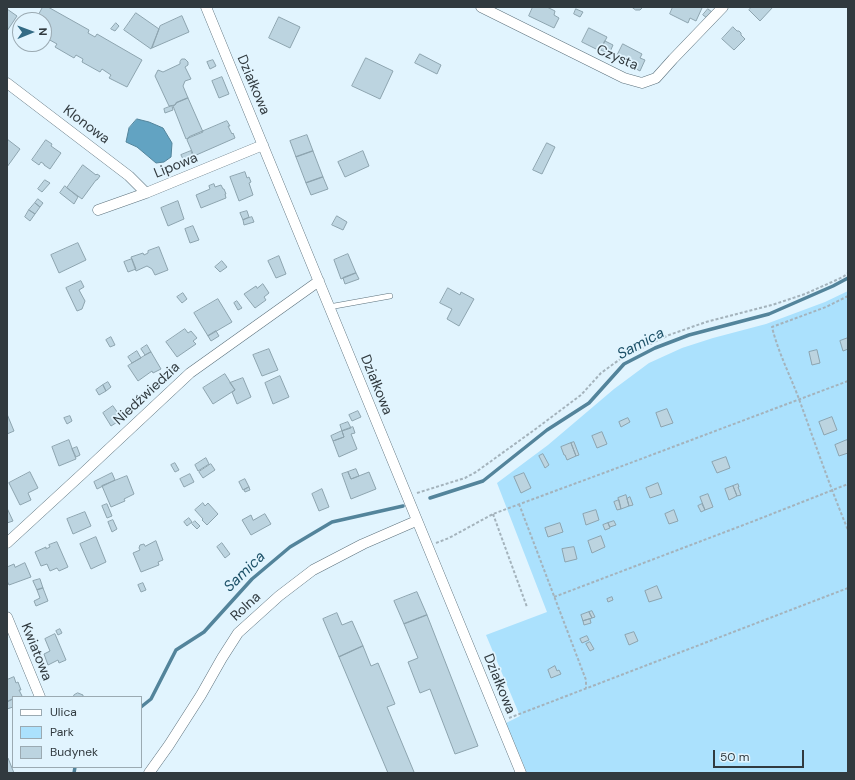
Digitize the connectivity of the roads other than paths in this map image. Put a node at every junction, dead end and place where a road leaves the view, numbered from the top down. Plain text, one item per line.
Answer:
1 (206, 7) edge
2 (481, 7) edge
3 (723, 7) edge
4 (7, 83) edge
5 (263, 145) junction
6 (146, 193) junction
7 (98, 210) dead end
8 (319, 281) junction
9 (390, 296) dead end
10 (329, 306) junction
11 (416, 521) junction
12 (7, 542) edge
13 (7, 617) edge
14 (40, 696) edge
15 (149, 773) edge
16 (521, 773) edge

1 - 5 street, Działkowa
2 - 3 street, Czysta
4 - 6 street, Klonowa
5 - 6 street, Lipowa
5 - 8 street, Działkowa
6 - 7 street, Lipowa
8 - 10 street, Działkowa
8 - 12 street, Niedźwiedzia
9 - 10 lane
10 - 11 street, Działkowa
11 - 15 street, Rolna
11 - 16 street, Działkowa
13 - 14 street, Kwiatowa

